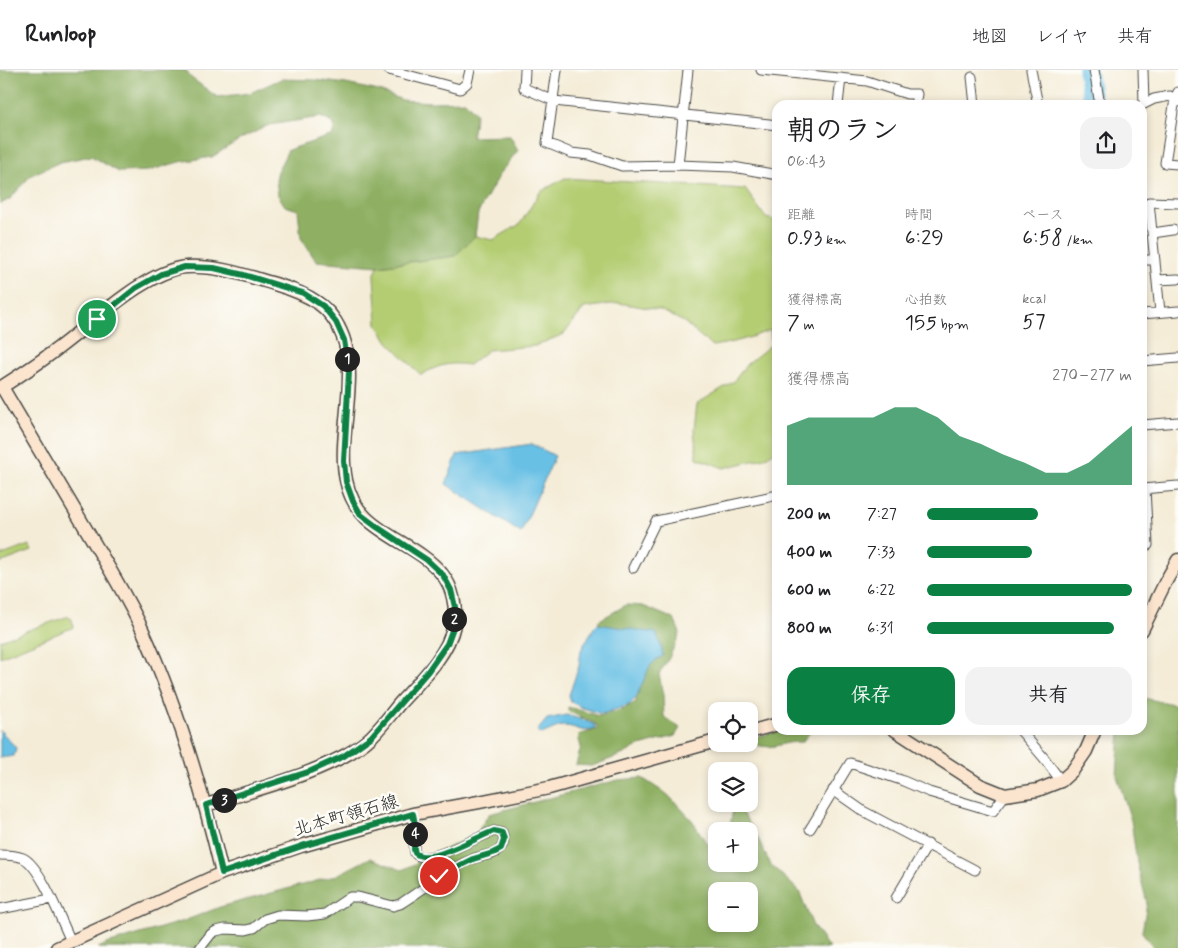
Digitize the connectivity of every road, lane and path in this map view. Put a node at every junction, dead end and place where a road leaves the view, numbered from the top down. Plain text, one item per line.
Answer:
1 (470, 70) edge
2 (525, 70) edge
3 (557, 70) edge
4 (688, 70) edge
5 (761, 70) edge
6 (1031, 70) edge
7 (1094, 70) edge
8 (1143, 70) edge
9 (394, 71) edge
10 (972, 77) dead end
11 (841, 78) junction
12 (1177, 98) edge
13 (839, 100) edge
14 (916, 100) edge
15 (974, 100) edge
16 (1037, 100) edge
17 (1099, 100) edge
18 (1143, 100) edge
19 (554, 101) junction
20 (1147, 102) edge
21 (683, 115) junction
22 (772, 124) edge
23 (1178, 164) edge
24 (678, 165) junction
25 (772, 174) edge
26 (1178, 203) edge
27 (1173, 230) dead end
28 (1153, 233) junction
29 (1147, 260) edge
30 (1155, 260) junction
31 (1178, 279) edge
32 (1157, 280) junction
33 (1178, 311) edge
34 (1160, 312) junction
35 (1147, 313) edge
36 (1178, 358) edge
37 (1147, 361) edge
38 (1, 388) edge
39 (1178, 422) edge
40 (1147, 425) edge
41 (1178, 486) edge
42 (1147, 489) edge
43 (772, 497) edge
44 (1147, 531) edge
45 (1147, 545) edge
46 (1177, 565) edge
47 (633, 568) dead end
48 (1147, 613) edge
49 (772, 726) edge
50 (758, 730) edge
51 (903, 735) edge
52 (1024, 735) edge
53 (1093, 735) edge
54 (708, 743) edge
55 (1061, 781) junction
56 (833, 790) junction
57 (1005, 795) junction
58 (206, 805) junction
59 (413, 814) junction
60 (810, 829) dead end
61 (928, 844) junction
62 (0, 855) edge
63 (975, 870) dead end
64 (222, 873) junction
65 (896, 898) dead end
66 (51, 899) junction
67 (0, 909) edge
68 (71, 941) junction
69 (57, 948) edge
70 (200, 948) edge

1 - 9 street
2 - 19 street
3 - 19 street
4 - 21 street
5 - 11 street
6 - 16 street
7 - 17 street
8 - 18 street
10 - 15 street
11 - 13 street
11 - 14 street
12 - 20 street
12 - 23 street
19 - 21 street
19 - 24 street
21 - 22 street
21 - 24 street
24 - 25 street
26 - 28 street
27 - 28 street
28 - 30 street
29 - 30 street
30 - 32 street
31 - 32 street
32 - 34 street
33 - 34 street
34 - 35 street
36 - 37 street
38 - 58 street
38 - 58 street
39 - 40 street
41 - 42 street
43 - 47 street
44 - 45 street
46 - 48 street
49 - 50 street
51 - 57 street
52 - 55 street
53 - 55 street
54 - 59 street, 北本町領石線
55 - 57 street
56 - 57 street
56 - 60 street
56 - 61 street
58 - 64 street
59 - 64 street, 北本町領石線
59 - 70 street
61 - 63 street
61 - 65 street
62 - 66 street
64 - 68 street, 北本町領石線
66 - 67 street
66 - 68 street
68 - 69 street, 北本町領石線

